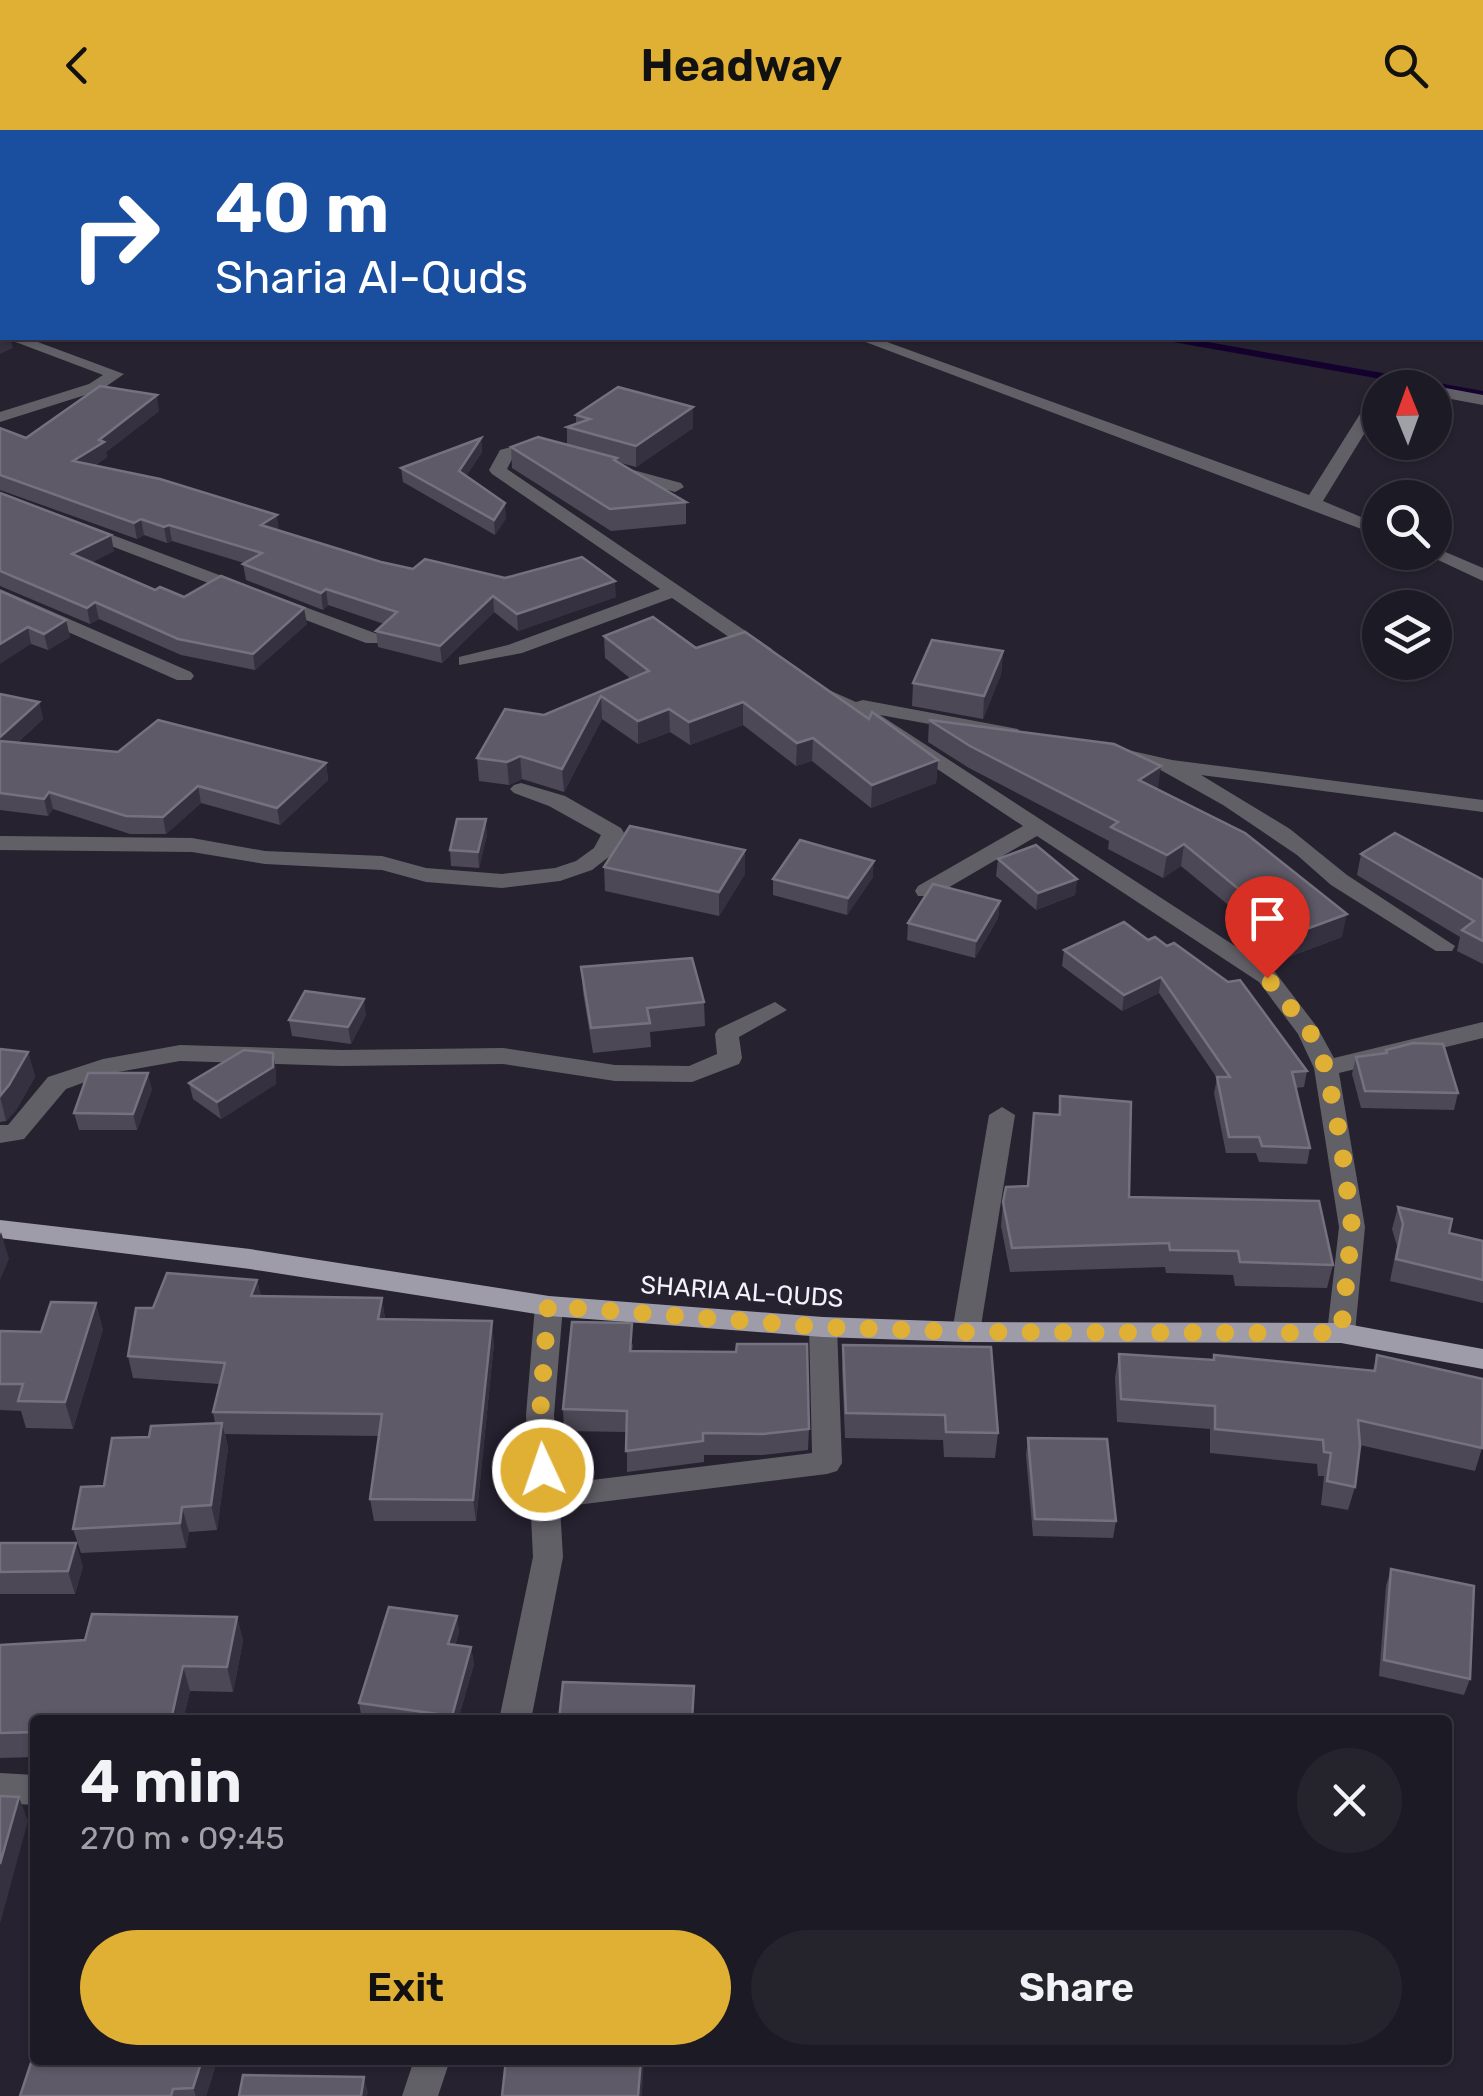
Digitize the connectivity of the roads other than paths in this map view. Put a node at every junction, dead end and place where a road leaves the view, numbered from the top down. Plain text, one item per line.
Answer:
1 (19, 340) edge
2 (868, 340) edge
3 (1452, 395) edge
4 (1483, 400) edge
5 (0, 417) edge
6 (1362, 423) edge
7 (559, 454) edge
8 (592, 463) edge
9 (675, 487) dead end
10 (1313, 503) junction
11 (56, 518) edge
12 (1362, 523) edge
13 (1452, 562) edge
14 (1483, 575) edge
15 (674, 591) junction
16 (0, 594) edge
17 (373, 639) edge
18 (466, 660) dead end
19 (789, 669) edge
20 (184, 676) dead end
21 (1037, 738) edge
22 (1092, 748) edge
23 (1162, 763) junction
24 (520, 789) dead end
25 (1483, 806) edge
26 (1038, 827) junction
27 (0, 844) edge
28 (926, 891) edge
29 (1444, 946) dead end
30 (776, 1010) dead end
31 (1483, 1030) edge
32 (1326, 1068) junction
33 (1002, 1115) dead end
34 (0, 1134) edge
35 (0, 1230) edge
36 (548, 1306) junction
37 (823, 1327) junction
38 (966, 1332) junction
39 (1341, 1333) junction
40 (1483, 1359) edge
41 (545, 1497) junction
42 (516, 1715) edge
43 (0, 1788) edge
44 (30, 1790) edge
45 (430, 2065) edge
46 (420, 2096) edge

1 - 5 street
2 - 10 street
3 - 4 street
6 - 10 street
7 - 15 street
8 - 9 street
10 - 12 street
11 - 17 street
13 - 14 street
15 - 18 street
15 - 19 street
16 - 20 street
21 - 26 street
22 - 23 street
23 - 25 street
23 - 29 street
24 - 27 street
26 - 28 street
26 - 32 street
30 - 34 street
31 - 32 street
32 - 39 street
33 - 38 street
35 - 36 main road, SHARIA AL-QUDS
36 - 37 main road, SHARIA AL-QUDS
36 - 41 street
37 - 38 main road, SHARIA AL-QUDS
37 - 41 street
38 - 39 main road, SHARIA AL-QUDS
39 - 40 main road, SHARIA AL-QUDS
41 - 42 street
43 - 44 street
45 - 46 street

